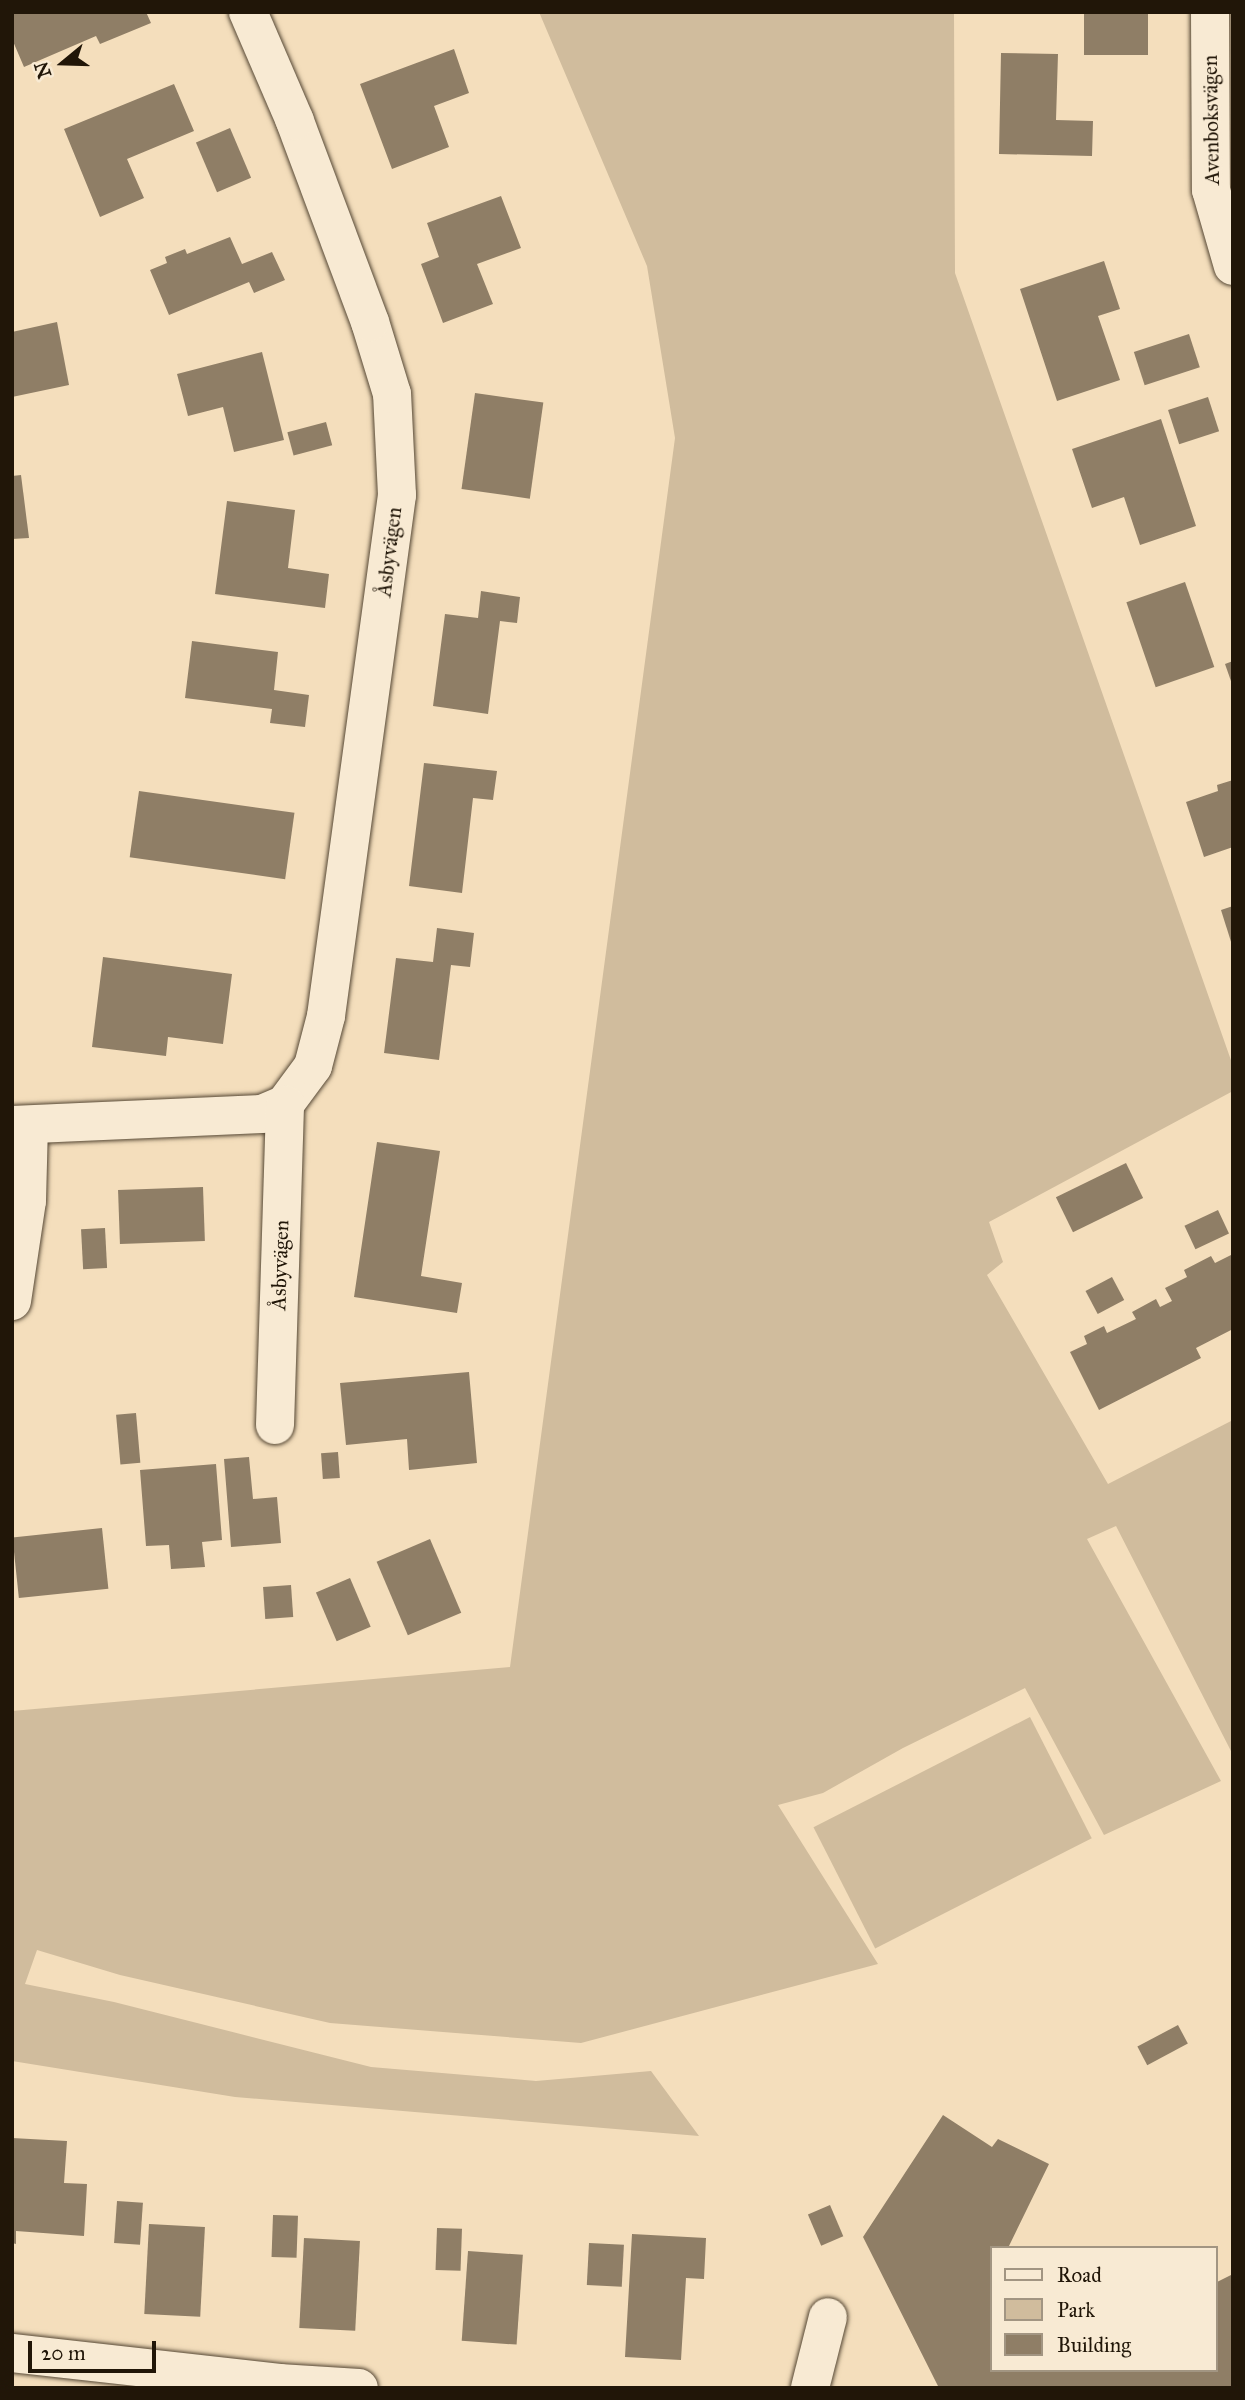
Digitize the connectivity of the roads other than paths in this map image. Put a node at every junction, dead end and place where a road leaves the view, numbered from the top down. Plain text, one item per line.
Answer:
1 (248, 12) edge
2 (1210, 12) edge
3 (1233, 266) edge
4 (285, 1104) junction
5 (21, 1125) edge
6 (12, 1301) edge
7 (275, 1425) dead end
8 (828, 2317) dead end
9 (12, 2353) edge
10 (219, 2382) edge
11 (359, 2388) edge
12 (810, 2388) edge

1 - 4 street, Åsbyvägen
2 - 3 street, Avenboksvägen
4 - 5 street
4 - 7 street, Åsbyvägen
5 - 6 street
8 - 12 street
9 - 10 street
10 - 11 street

